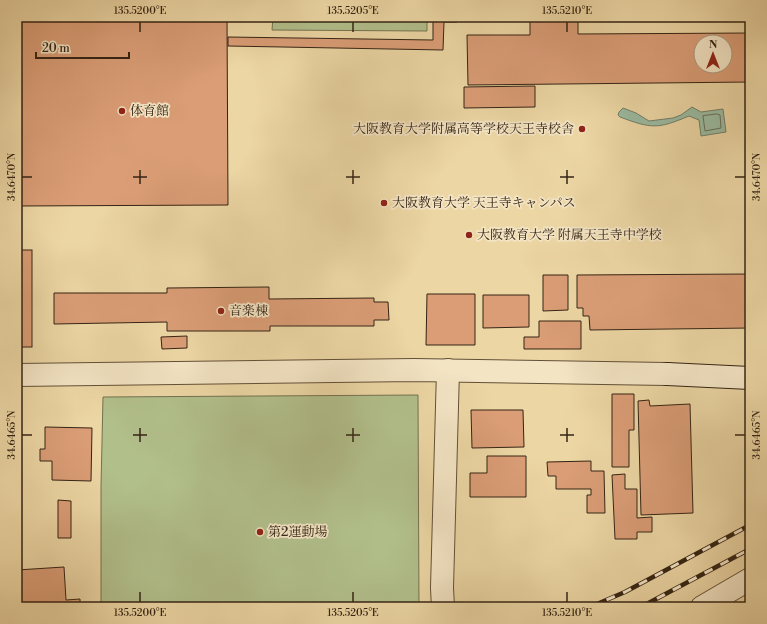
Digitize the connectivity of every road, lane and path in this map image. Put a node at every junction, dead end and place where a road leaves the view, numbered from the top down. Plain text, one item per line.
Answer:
1 (448, 370) junction
2 (17, 375) edge
3 (750, 378) edge
4 (750, 579) edge
5 (443, 607) edge
6 (702, 607) edge

1 - 2 street
1 - 3 street
1 - 5 street
4 - 6 street

